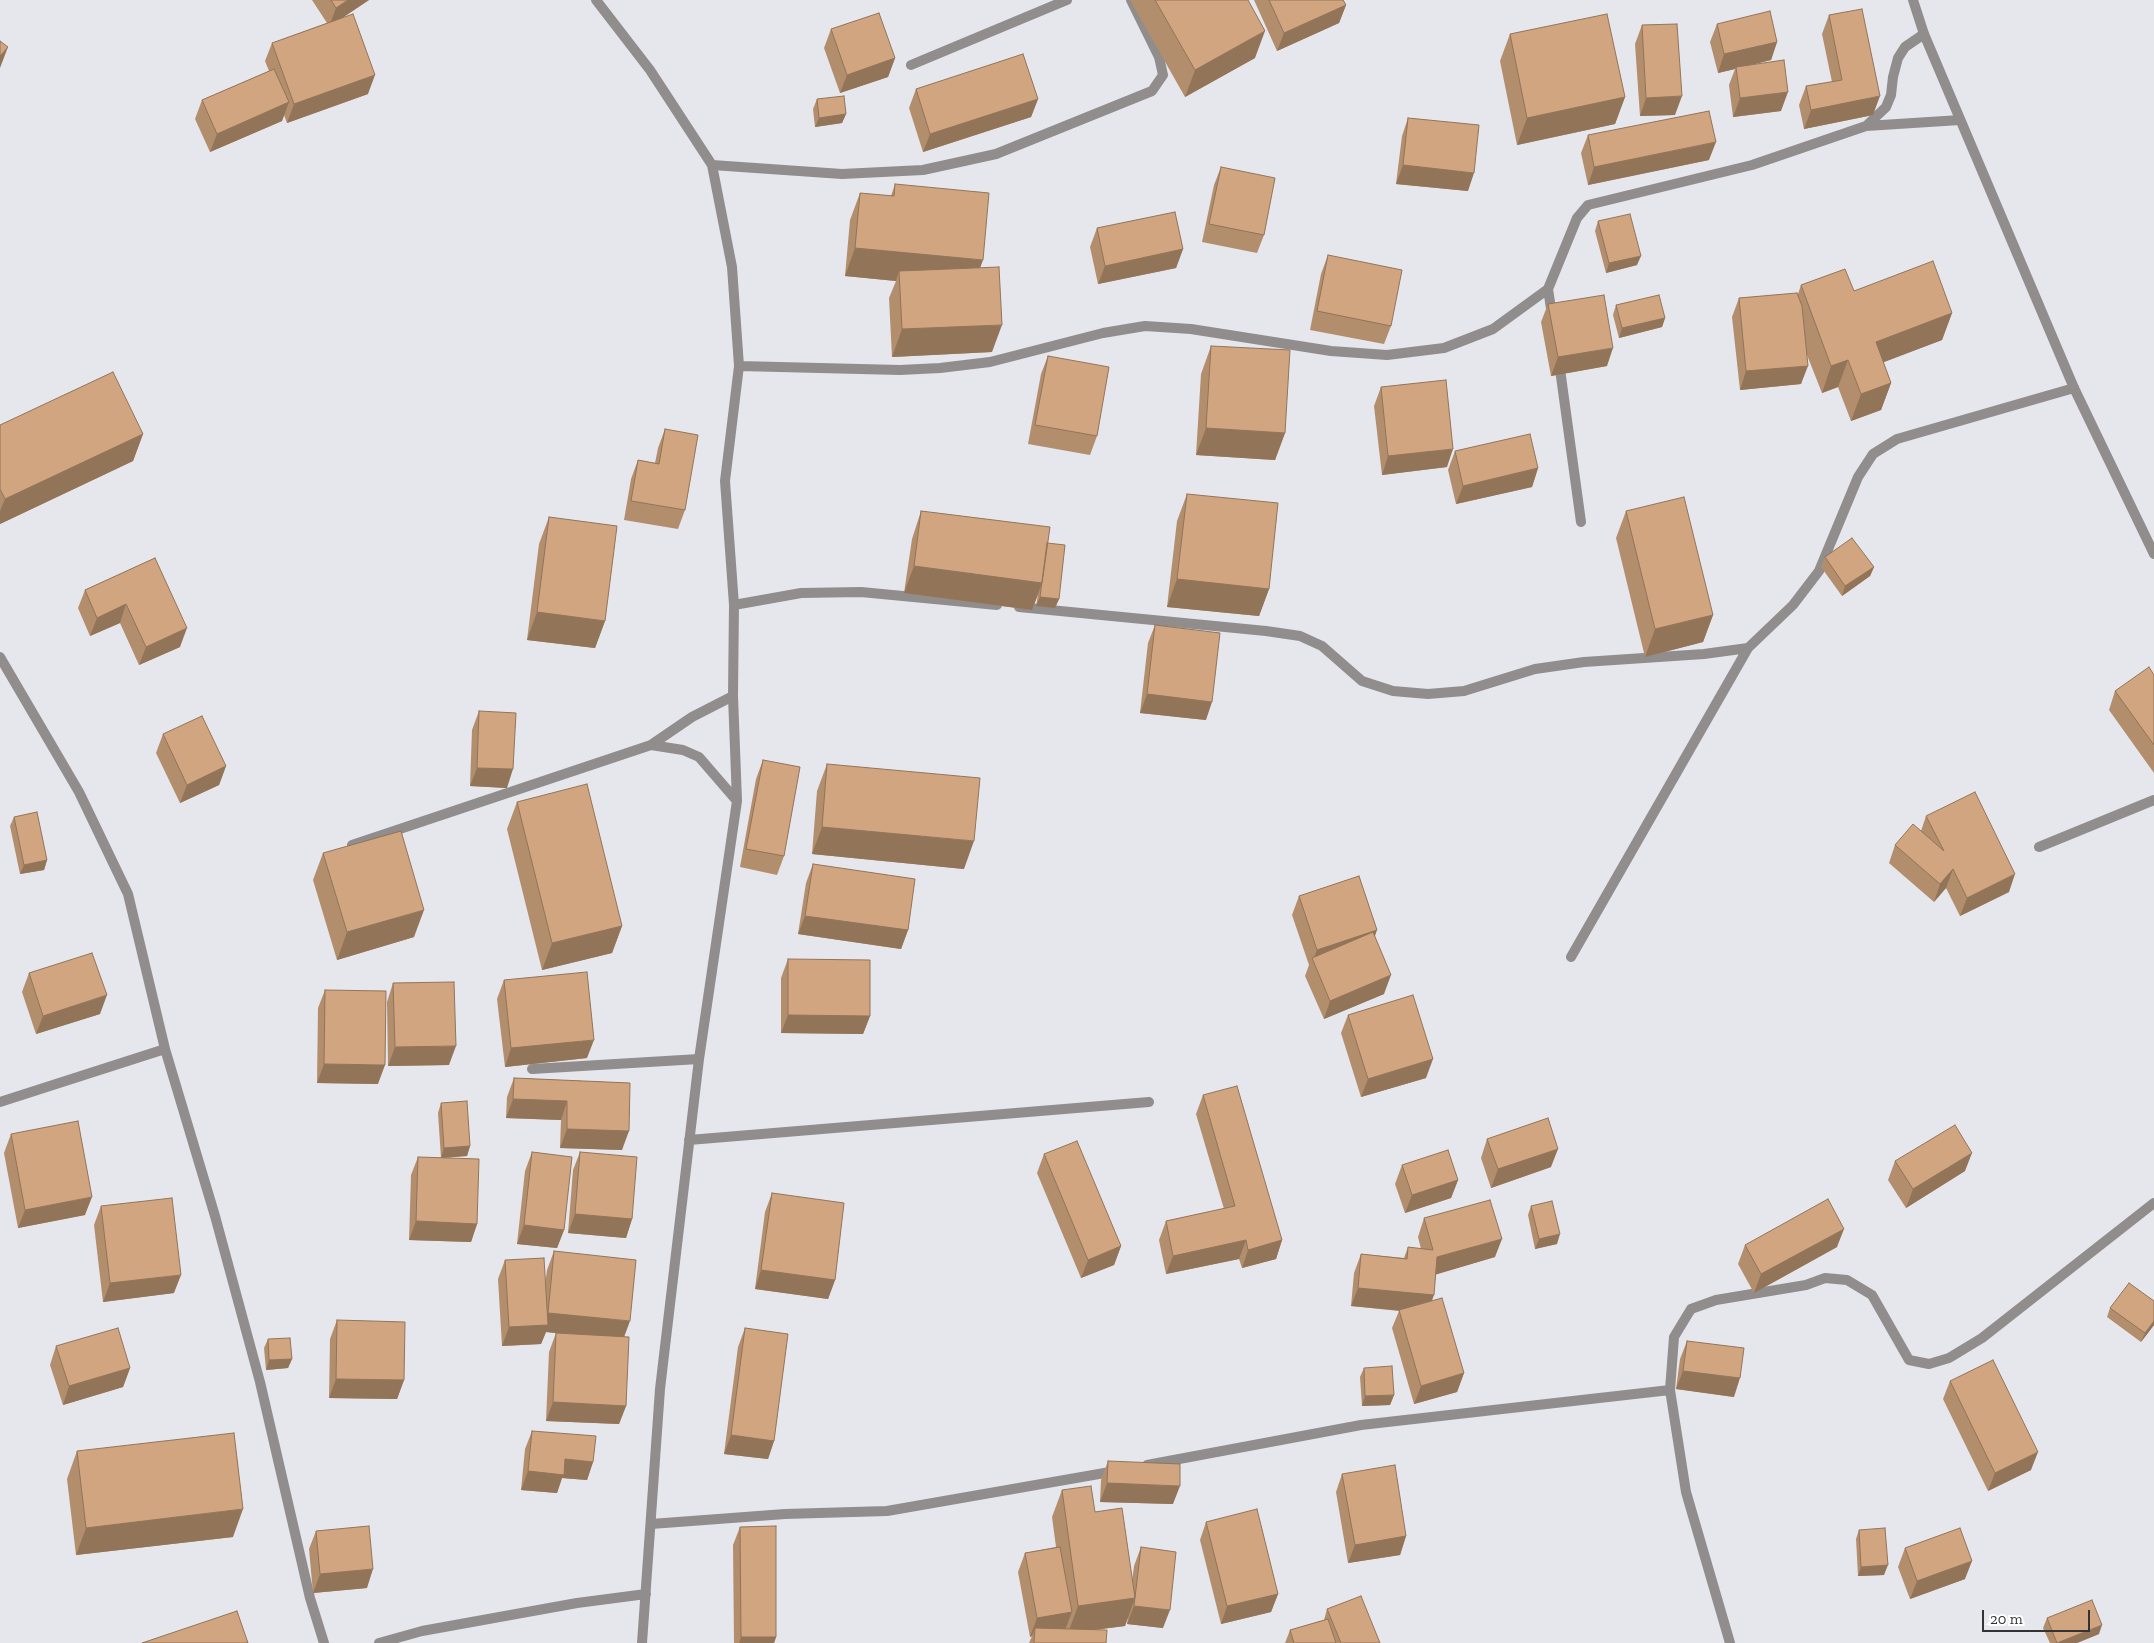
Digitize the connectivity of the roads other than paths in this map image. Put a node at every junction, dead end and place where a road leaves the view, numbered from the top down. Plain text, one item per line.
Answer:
1 (596, 0) edge
2 (1067, 0) edge
3 (1131, 0) edge
4 (1913, 0) edge
5 (1924, 34) junction
6 (911, 65) dead end
7 (1960, 120) junction
8 (1866, 126) junction
9 (712, 165) junction
10 (1548, 289) junction
11 (1554, 328) edge
12 (1557, 347) edge
13 (739, 366) junction
14 (2074, 388) junction
15 (1581, 522) dead end
16 (2154, 554) edge
17 (734, 605) junction
18 (1748, 648) junction
19 (0, 656) edge
20 (733, 696) junction
21 (651, 745) junction
22 (2154, 800) edge
23 (737, 801) junction
24 (352, 845) edge
25 (2039, 848) dead end
26 (1571, 957) dead end
27 (165, 1048) junction
28 (698, 1058) junction
29 (532, 1069) dead end
30 (0, 1102) edge
31 (1149, 1102) dead end
32 (689, 1140) junction
33 (2154, 1203) edge
34 (1670, 1390) junction
35 (651, 1524) junction
36 (646, 1594) junction
37 (324, 1643) edge
38 (379, 1643) edge
39 (642, 1643) edge
40 (1730, 1643) edge

1 - 9 street
2 - 6 street
3 - 9 street
4 - 5 street
5 - 7 street
5 - 8 street
7 - 8 street
7 - 14 street
8 - 10 street
9 - 13 street
10 - 11 street
10 - 13 street
12 - 15 street
13 - 17 street
14 - 16 street
14 - 18 street
17 - 18 street
17 - 20 street
18 - 26 street
19 - 27 street
20 - 21 street
20 - 23 street
21 - 23 street
21 - 24 street
22 - 25 street
23 - 28 street
27 - 30 street
27 - 37 street
28 - 29 street
28 - 32 street
31 - 32 street
32 - 35 street
33 - 34 street
34 - 35 street
34 - 40 street
35 - 36 street
36 - 38 street
36 - 39 street

